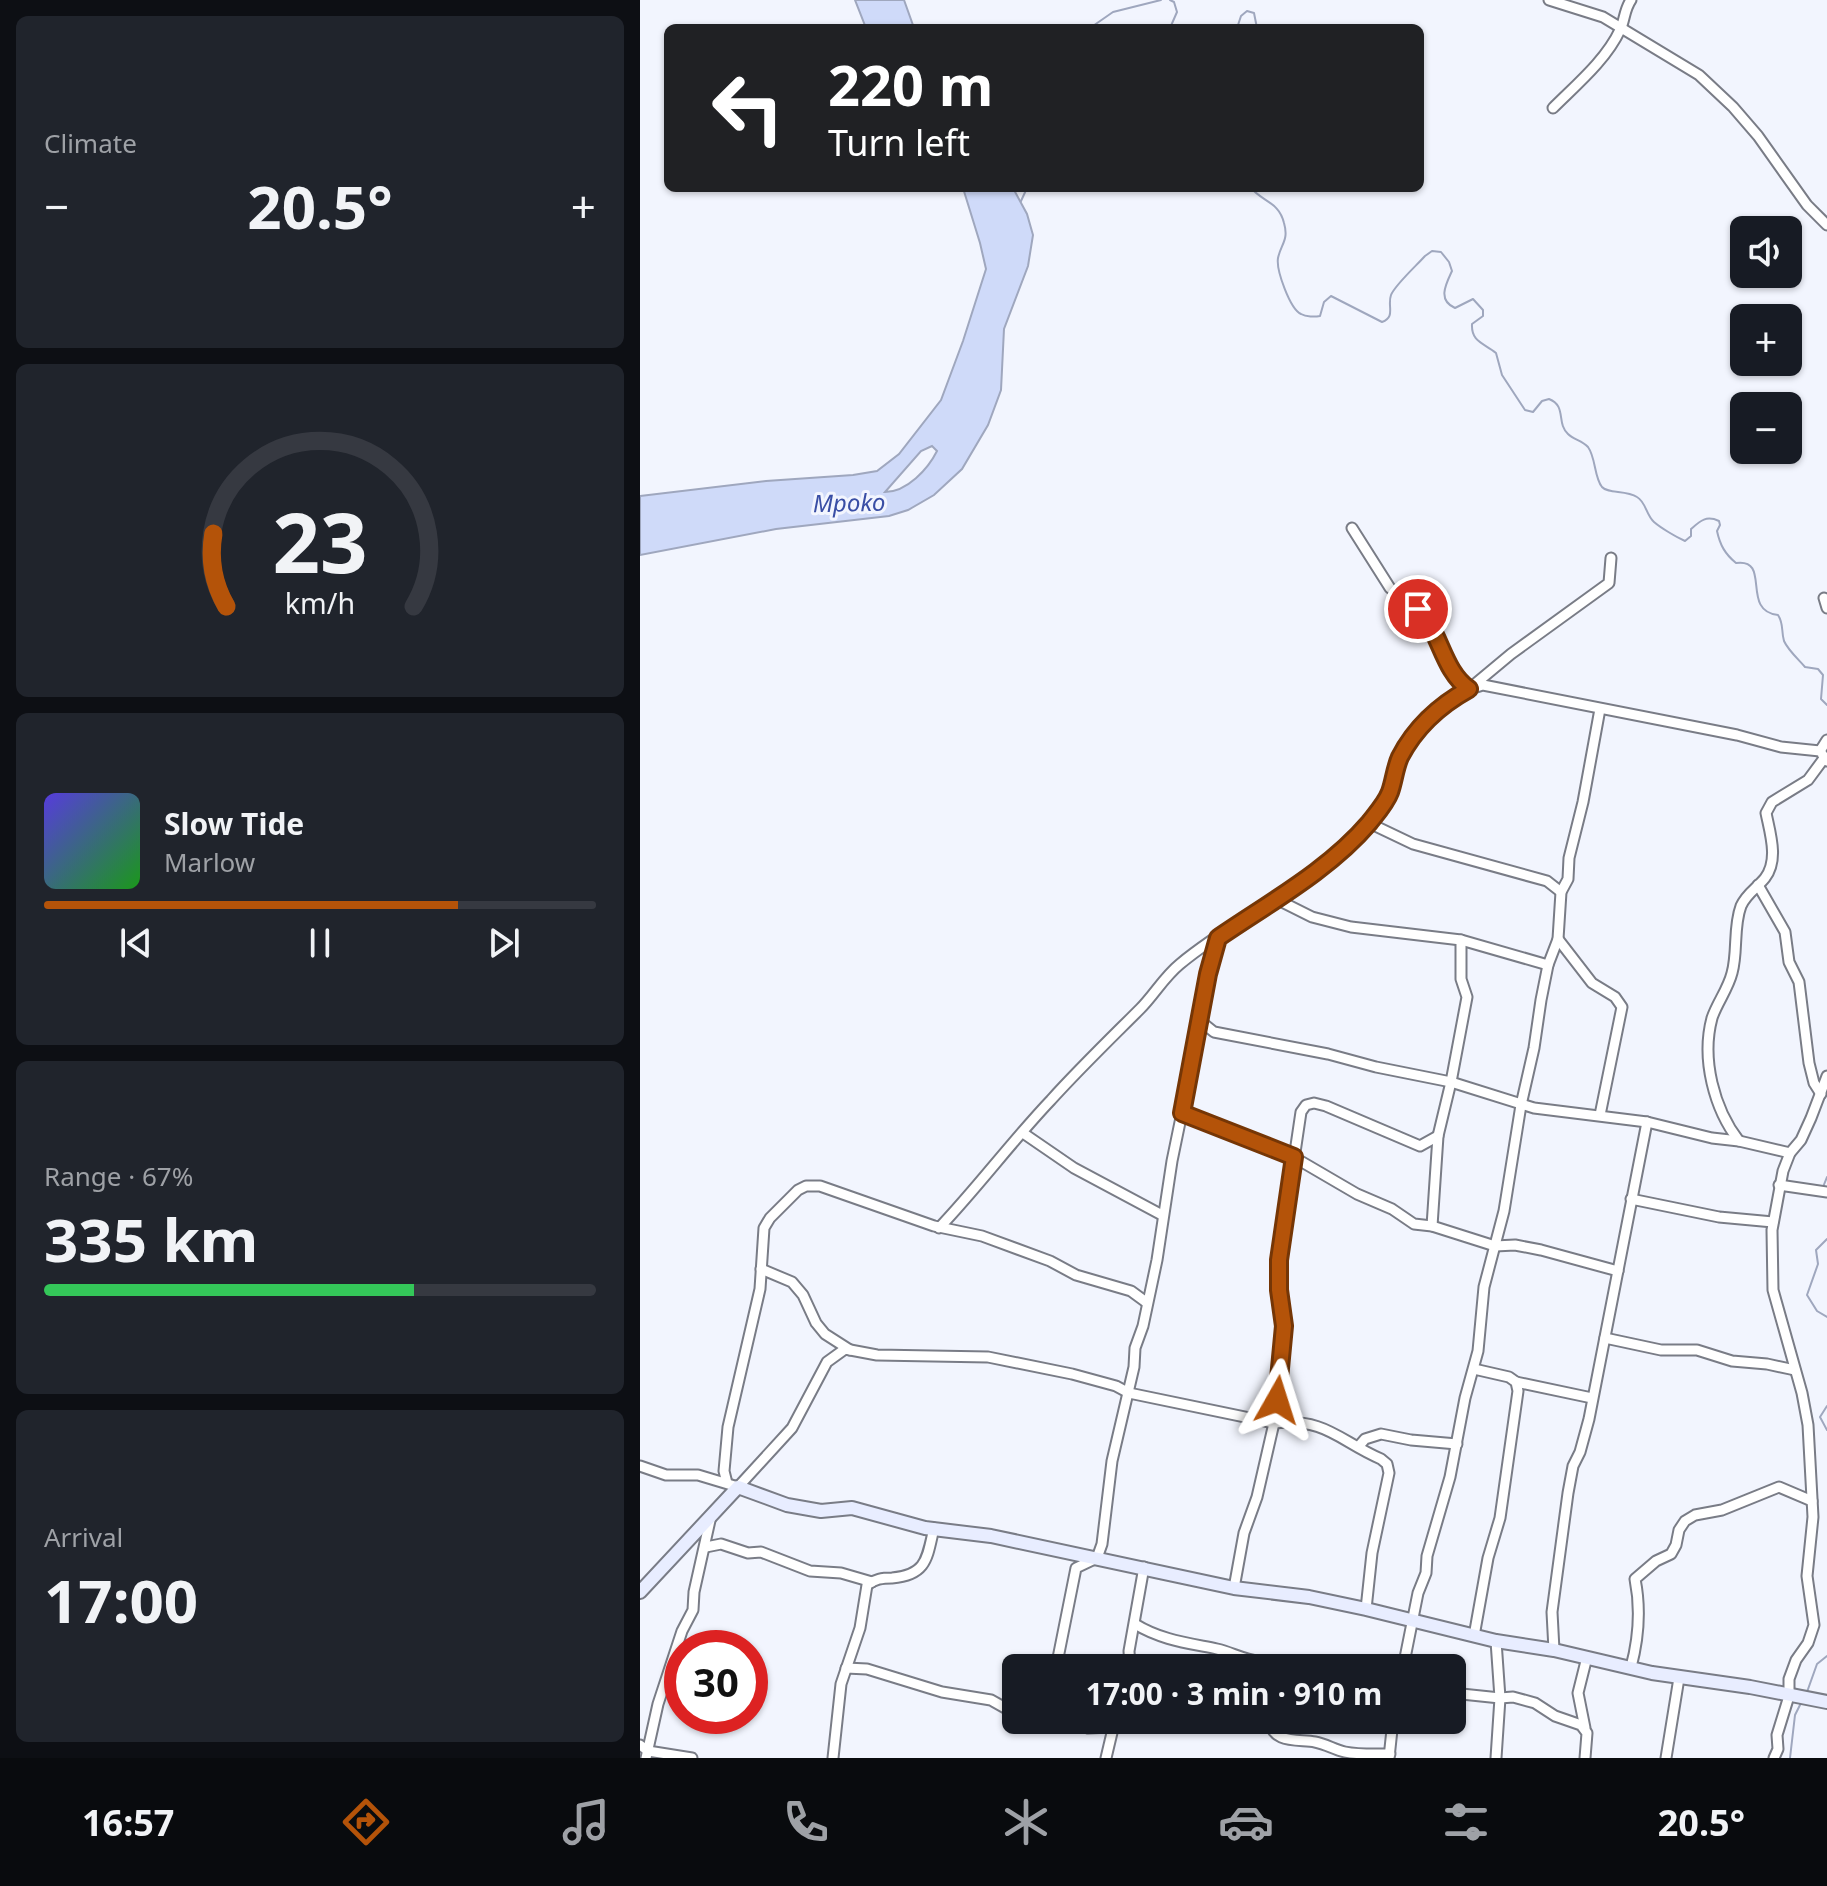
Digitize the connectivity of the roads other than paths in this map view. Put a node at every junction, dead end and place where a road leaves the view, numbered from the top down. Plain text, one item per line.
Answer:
1 (1549, 0) edge
2 (1631, 0) edge
3 (1622, 28) junction
4 (1553, 108) dead end
5 (1827, 225) edge
6 (1352, 528) dead end
7 (1611, 558) dead end
8 (1469, 689) junction
9 (1600, 709) junction
10 (1827, 740) edge
11 (1824, 756) edge
12 (1369, 823) junction
13 (1758, 885) junction
14 (1561, 892) junction
15 (1276, 899) junction
16 (1218, 938) junction
17 (1558, 939) junction
18 (1461, 940) junction
19 (1548, 965) junction
20 (1199, 1020) junction
21 (1827, 1076) edge
22 (1451, 1082) junction
23 (1821, 1094) junction
24 (1521, 1105) junction
25 (1182, 1113) junction
26 (1600, 1115) junction
27 (1647, 1122) junction
28 (1023, 1133) junction
29 (1438, 1136) junction
30 (1739, 1141) junction
31 (1790, 1153) junction
32 (1294, 1157) junction
33 (1779, 1185) junction
34 (1823, 1192) edge
35 (1631, 1199) junction
36 (1162, 1215) junction
37 (1773, 1222) junction
38 (1432, 1226) junction
39 (939, 1228) junction
40 (1495, 1246) junction
41 (761, 1269) junction
42 (1618, 1271) junction
43 (1146, 1302) junction
44 (1605, 1338) junction
45 (850, 1350) junction
46 (1474, 1369) junction
47 (1795, 1370) junction
48 (1516, 1382) junction
49 (1129, 1393) junction
50 (1592, 1398) junction
51 (1274, 1423) junction
52 (1457, 1444) junction
53 (1359, 1446) junction
54 (640, 1466) edge
55 (733, 1485) junction
56 (1812, 1501) junction
57 (712, 1513) junction
58 (934, 1528) junction
59 (706, 1547) junction
60 (1097, 1558) junction
61 (1144, 1567) junction
62 (872, 1582) junction
63 (642, 1588) edge
64 (1234, 1588) junction
65 (1366, 1609) junction
66 (1412, 1619) junction
67 (1135, 1624) junction
68 (1474, 1636) junction
69 (1496, 1641) junction
70 (1554, 1650) junction
71 (1059, 1654) edge
72 (1129, 1654) edge
73 (1233, 1654) edge
74 (1406, 1654) edge
75 (1587, 1657) junction
76 (1631, 1667) junction
77 (846, 1668) junction
78 (1679, 1678) junction
79 (1466, 1694) edge
80 (1792, 1696) junction
81 (1500, 1698) junction
82 (1822, 1702) edge
83 (1002, 1706) edge
84 (1585, 1728) junction
85 (1112, 1734) edge
86 (1277, 1734) edge
87 (1391, 1734) edge
88 (645, 1751) edge
89 (1389, 1756) edge
90 (692, 1758) edge
91 (833, 1758) edge
92 (1106, 1758) edge
93 (1496, 1758) edge
94 (1585, 1758) edge
95 (1666, 1758) edge
96 (1774, 1758) edge

1 - 3 street
2 - 3 street
3 - 4 street
3 - 5 street
6 - 8 street
7 - 8 street
8 - 9 street
8 - 12 street
9 - 11 street
9 - 14 street
10 - 11 street
11 - 13 street
12 - 14 street
12 - 15 street
13 - 23 street
13 - 30 street
14 - 17 street
15 - 16 street
15 - 18 street
16 - 20 street
16 - 28 street
17 - 19 street
17 - 26 street
18 - 19 street
18 - 22 street
19 - 24 street
20 - 22 street
20 - 25 street
21 - 23 street
22 - 24 street
22 - 29 street
23 - 31 street
24 - 26 street
24 - 40 street
25 - 32 street
25 - 36 street
26 - 27 street
27 - 30 street
27 - 35 street
28 - 36 street
28 - 39 street
29 - 32 street
29 - 38 street
30 - 31 street
31 - 33 street
32 - 38 street
32 - 51 street
33 - 34 street
33 - 37 street
35 - 37 street
35 - 42 street
36 - 43 street
37 - 47 street
38 - 40 street
39 - 41 street
39 - 43 street
40 - 42 street
40 - 46 street
41 - 45 street
41 - 55 street
42 - 44 street
43 - 49 street
44 - 47 street
44 - 50 street
45 - 49 street
45 - 55 street
46 - 48 street
46 - 52 street
47 - 56 street
48 - 50 street
48 - 68 street
49 - 51 street
49 - 60 street
50 - 70 street
51 - 53 street
51 - 64 street
52 - 53 street
52 - 66 street
53 - 65 street
54 - 55 street
55 - 57 street
55 - 58 street
56 - 76 street
56 - 80 street
57 - 59 street
57 - 63 street
58 - 60 street
58 - 62 street
59 - 62 street
59 - 88 street
60 - 61 street
60 - 71 street
61 - 64 street
61 - 67 street
62 - 77 street
64 - 65 street
65 - 66 street
66 - 68 street
66 - 74 street
67 - 72 street
67 - 73 street
68 - 69 street
69 - 70 street
69 - 81 street
70 - 75 street
75 - 76 street
75 - 84 street
76 - 78 street
77 - 83 street
77 - 91 street
78 - 80 street
78 - 95 street
79 - 81 street
80 - 82 street
80 - 96 street
81 - 84 street
81 - 93 street
84 - 94 street
85 - 92 street
86 - 89 street
87 - 89 street
88 - 90 street

